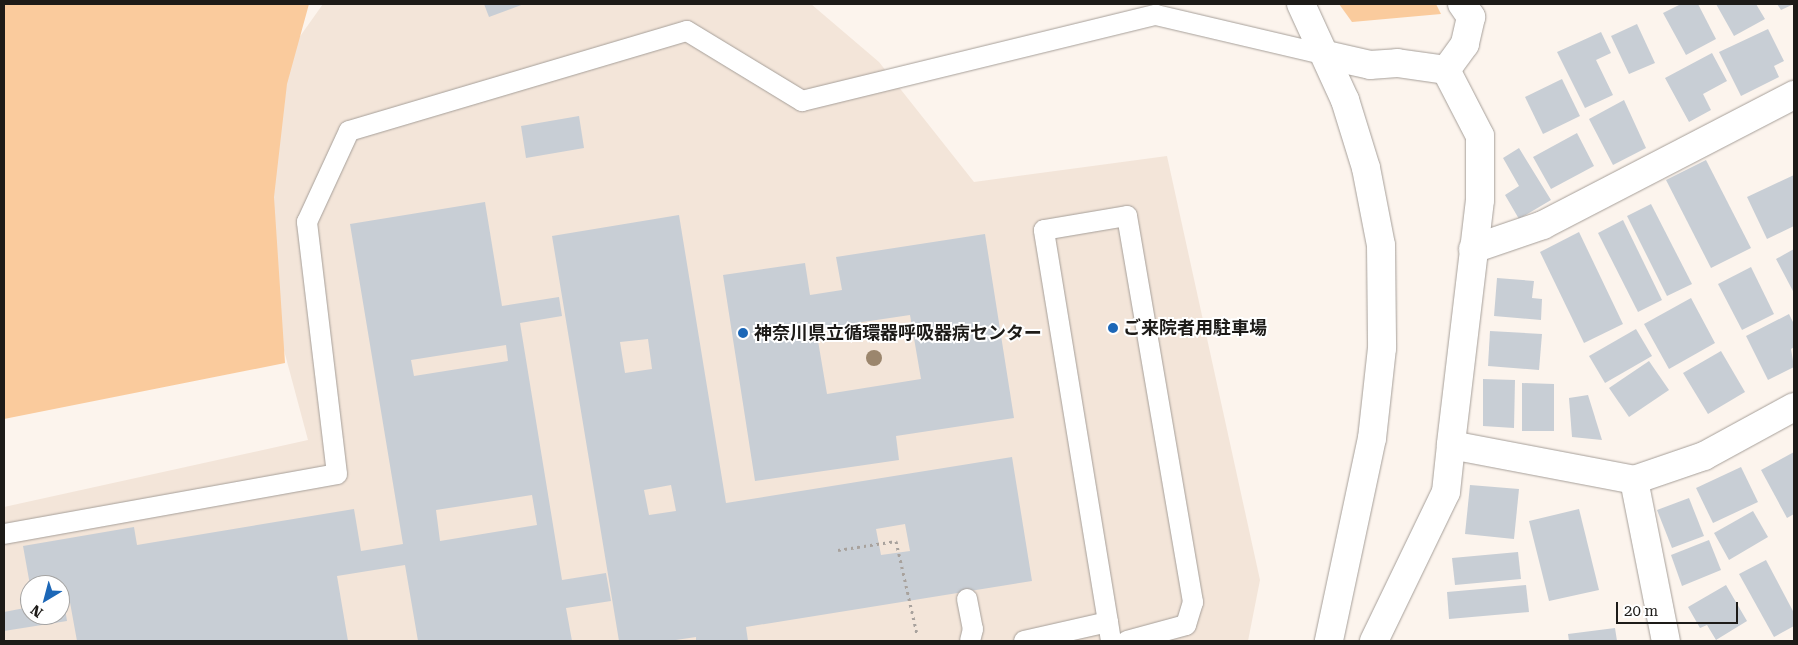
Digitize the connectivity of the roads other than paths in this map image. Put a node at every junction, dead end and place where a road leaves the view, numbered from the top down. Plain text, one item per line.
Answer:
1 (1301, 4) edge
2 (1462, 4) edge
3 (1326, 55) junction
4 (1446, 70) junction
5 (1794, 95) edge
6 (1473, 249) junction
7 (1794, 407) edge
8 (1452, 445) junction
9 (1634, 480) junction
10 (4, 534) edge
11 (966, 600) dead end
12 (1110, 632) edge
13 (970, 641) edge
14 (1024, 641) edge
15 (1127, 641) edge
16 (1329, 641) edge
17 (1374, 641) edge
18 (1666, 641) edge

1 - 3 street
2 - 4 street
3 - 4 street
3 - 10 lane
3 - 16 street
4 - 6 street
5 - 6 street
6 - 8 street
7 - 9 street
8 - 9 street
8 - 17 street
9 - 18 street
11 - 13 lane
12 - 14 lane
12 - 15 lane

